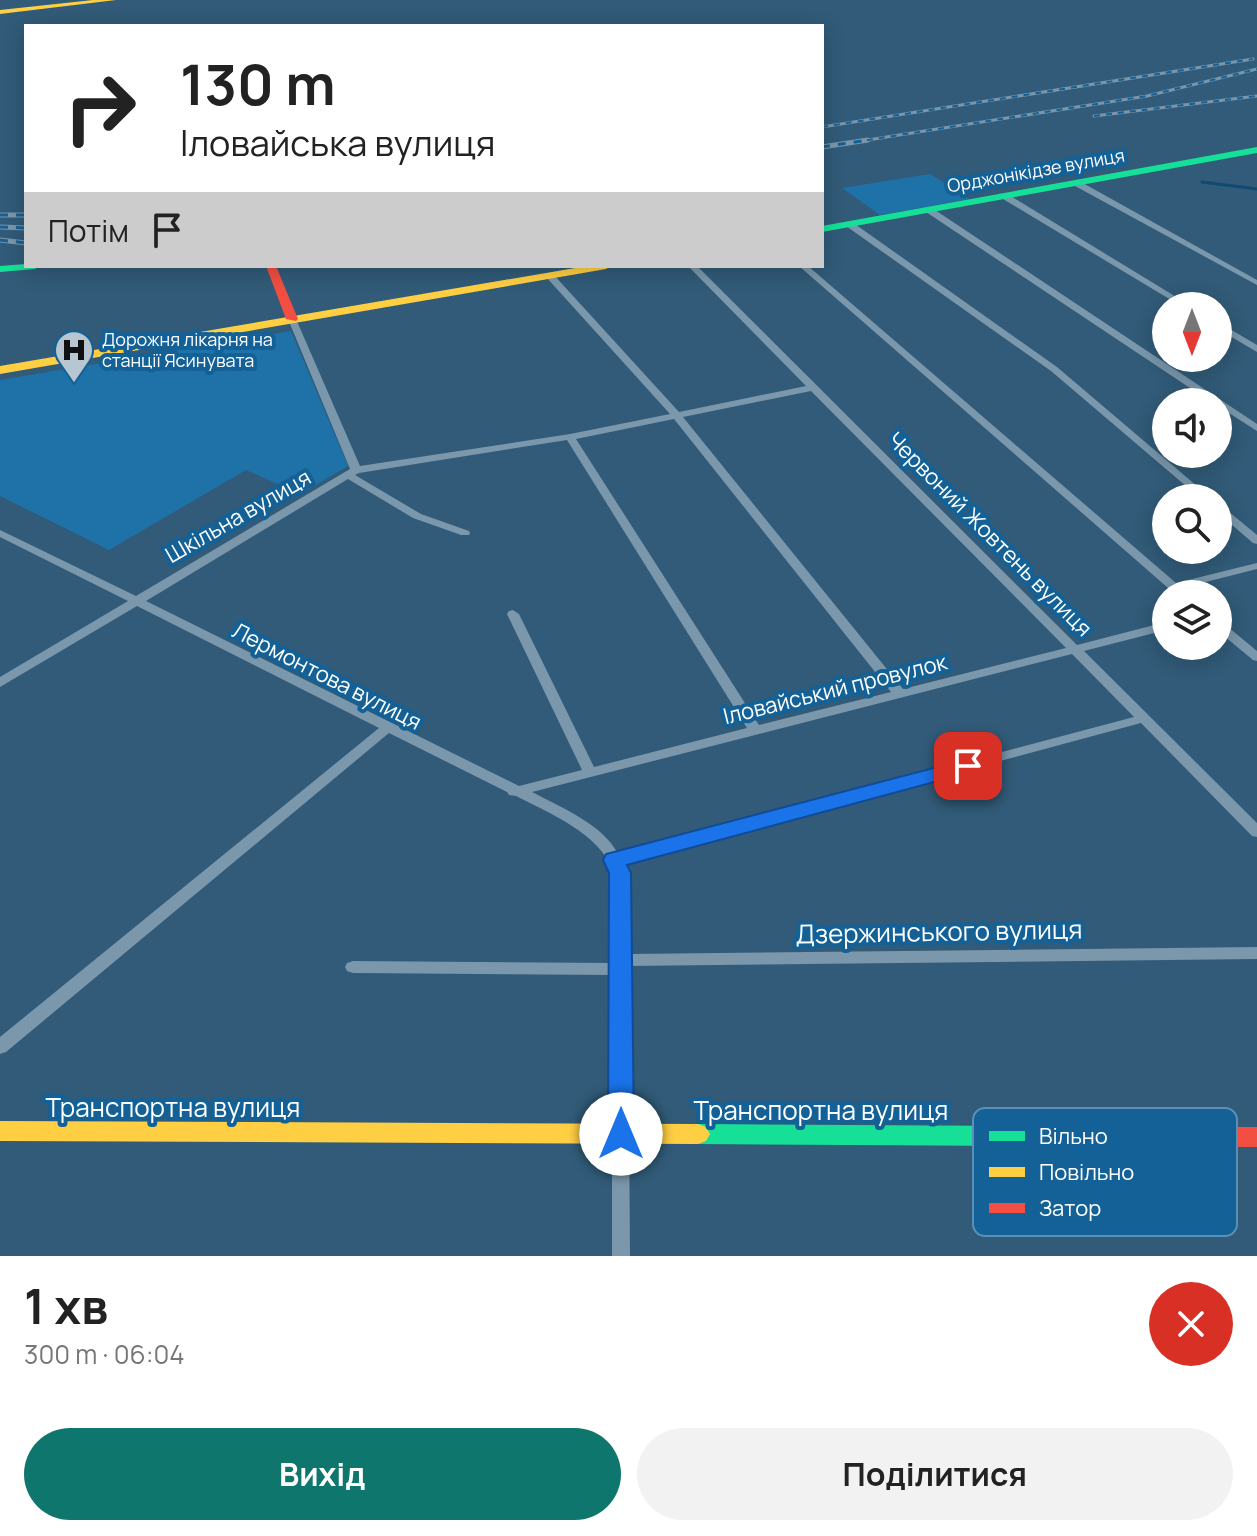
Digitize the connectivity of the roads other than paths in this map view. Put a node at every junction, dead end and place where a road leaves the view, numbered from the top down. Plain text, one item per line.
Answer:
1 (113, 0) edge
2 (0, 12) edge
3 (1257, 150) edge
4 (1078, 184) junction
5 (1006, 197) junction
6 (929, 210) junction
7 (849, 224) junction
8 (824, 229) edge
9 (24, 267) edge
10 (272, 268) edge
11 (595, 268) edge
12 (694, 268) edge
13 (805, 268) edge
14 (0, 269) edge
15 (550, 276) junction
16 (1257, 283) edge
17 (1164, 292) edge
18 (292, 319) junction
19 (1232, 334) edge
20 (1257, 349) edge
21 (0, 370) edge
22 (815, 387) junction
23 (677, 416) junction
24 (1257, 428) edge
25 (570, 437) junction
26 (352, 472) junction
27 (1190, 484) edge
28 (1232, 520) edge
29 (0, 533) edge
30 (465, 533) dead end
31 (1257, 541) edge
32 (1257, 566) edge
33 (1165, 580) edge
34 (1213, 580) edge
35 (134, 601) junction
36 (513, 614) dead end
37 (1152, 630) edge
38 (1232, 636) edge
39 (1076, 649) junction
40 (1257, 657) edge
41 (0, 683) edge
42 (900, 694) junction
43 (1145, 718) junction
44 (387, 728) junction
45 (755, 730) junction
46 (590, 772) junction
47 (514, 792) junction
48 (1257, 832) edge
49 (617, 866) junction
50 (1257, 953) edge
51 (620, 964) junction
52 (353, 967) dead end
53 (0, 1047) edge
54 (0, 1131) edge
55 (621, 1134) junction
56 (973, 1136) edge
57 (1237, 1137) edge
58 (1257, 1137) edge
59 (621, 1256) edge

1 - 2 main road
3 - 4 main road, Орджонікідзе вулиця
4 - 5 main road, Орджонікідзе вулиця
4 - 16 street
5 - 6 main road, Орджонікідзе вулиця
5 - 17 street
6 - 7 main road, Орджонікідзе вулиця
6 - 24 street
7 - 8 main road, Орджонікідзе вулиця
7 - 27 street
9 - 14 main road
10 - 18 main road
11 - 15 main road
12 - 22 street, Червоний Жовтень вулиця
13 - 33 street
15 - 18 main road
15 - 23 street
18 - 21 main road
18 - 26 street
19 - 20 street
22 - 23 street
22 - 39 street, Червоний Жовтень вулиця
23 - 25 street
23 - 42 street
25 - 26 street
25 - 45 street
26 - 30 street
26 - 35 street, Шкільна вулиця
28 - 31 street
29 - 35 street, Лермонтова вулиця
32 - 34 street
35 - 41 street, Шкільна вулиця
35 - 44 street, Лермонтова вулиця
36 - 46 street
37 - 39 street, Іловайський провулок
38 - 40 street
39 - 42 street, Іловайський провулок
39 - 43 street, Червоний Жовтень вулиця
42 - 45 street, Іловайський провулок
43 - 48 street, Червоний Жовтень вулиця
43 - 49 street
44 - 47 street, Лермонтова вулиця
44 - 53 street
45 - 46 street, Іловайський провулок
46 - 47 street, Іловайський провулок
47 - 49 street, Лермонтова вулиця
49 - 51 street
50 - 51 street, Дзержинського вулиця
51 - 52 street, Дзержинського вулиця
51 - 55 street
54 - 55 main road, Транспортна вулиця
55 - 56 main road, Транспортна вулиця
55 - 59 street
57 - 58 main road, Транспортна вулиця

